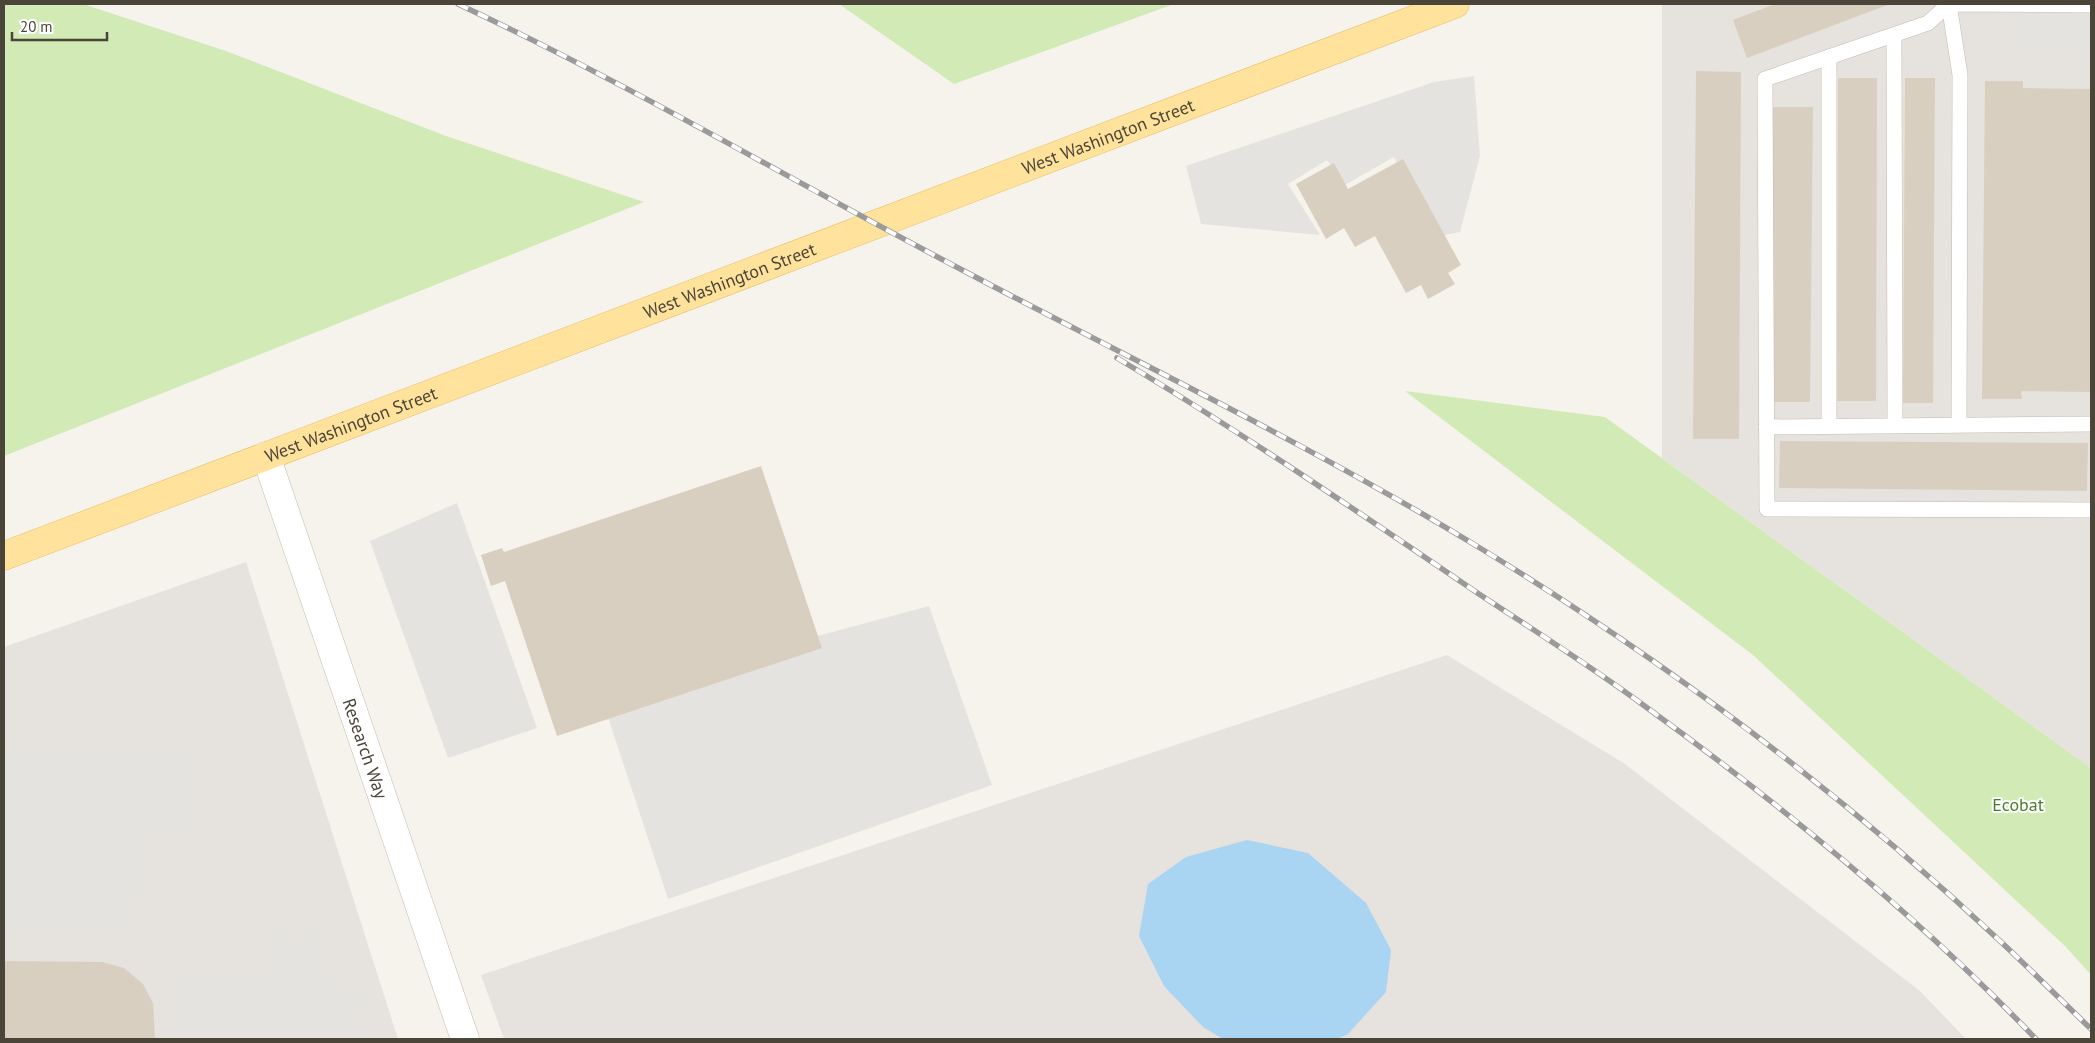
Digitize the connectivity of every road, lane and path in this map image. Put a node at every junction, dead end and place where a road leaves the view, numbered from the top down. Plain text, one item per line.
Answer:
1 (1455, 4) edge
2 (1949, 4) edge
3 (2091, 5) edge
4 (1894, 36) junction
5 (1829, 57) junction
6 (1959, 424) junction
7 (2091, 424) edge
8 (1895, 425) junction
9 (1829, 426) junction
10 (1766, 427) junction
11 (266, 456) junction
12 (2091, 510) edge
13 (4, 556) edge
14 (465, 1039) edge

1 - 11 main road, West Washington Street
2 - 3 lane
2 - 4 lane
2 - 6 lane
4 - 5 lane
4 - 8 lane
5 - 9 lane
5 - 10 lane
6 - 7 lane
6 - 8 lane
8 - 9 lane
9 - 10 lane
10 - 12 lane
11 - 13 main road, West Washington Street
11 - 14 street, Research Way

